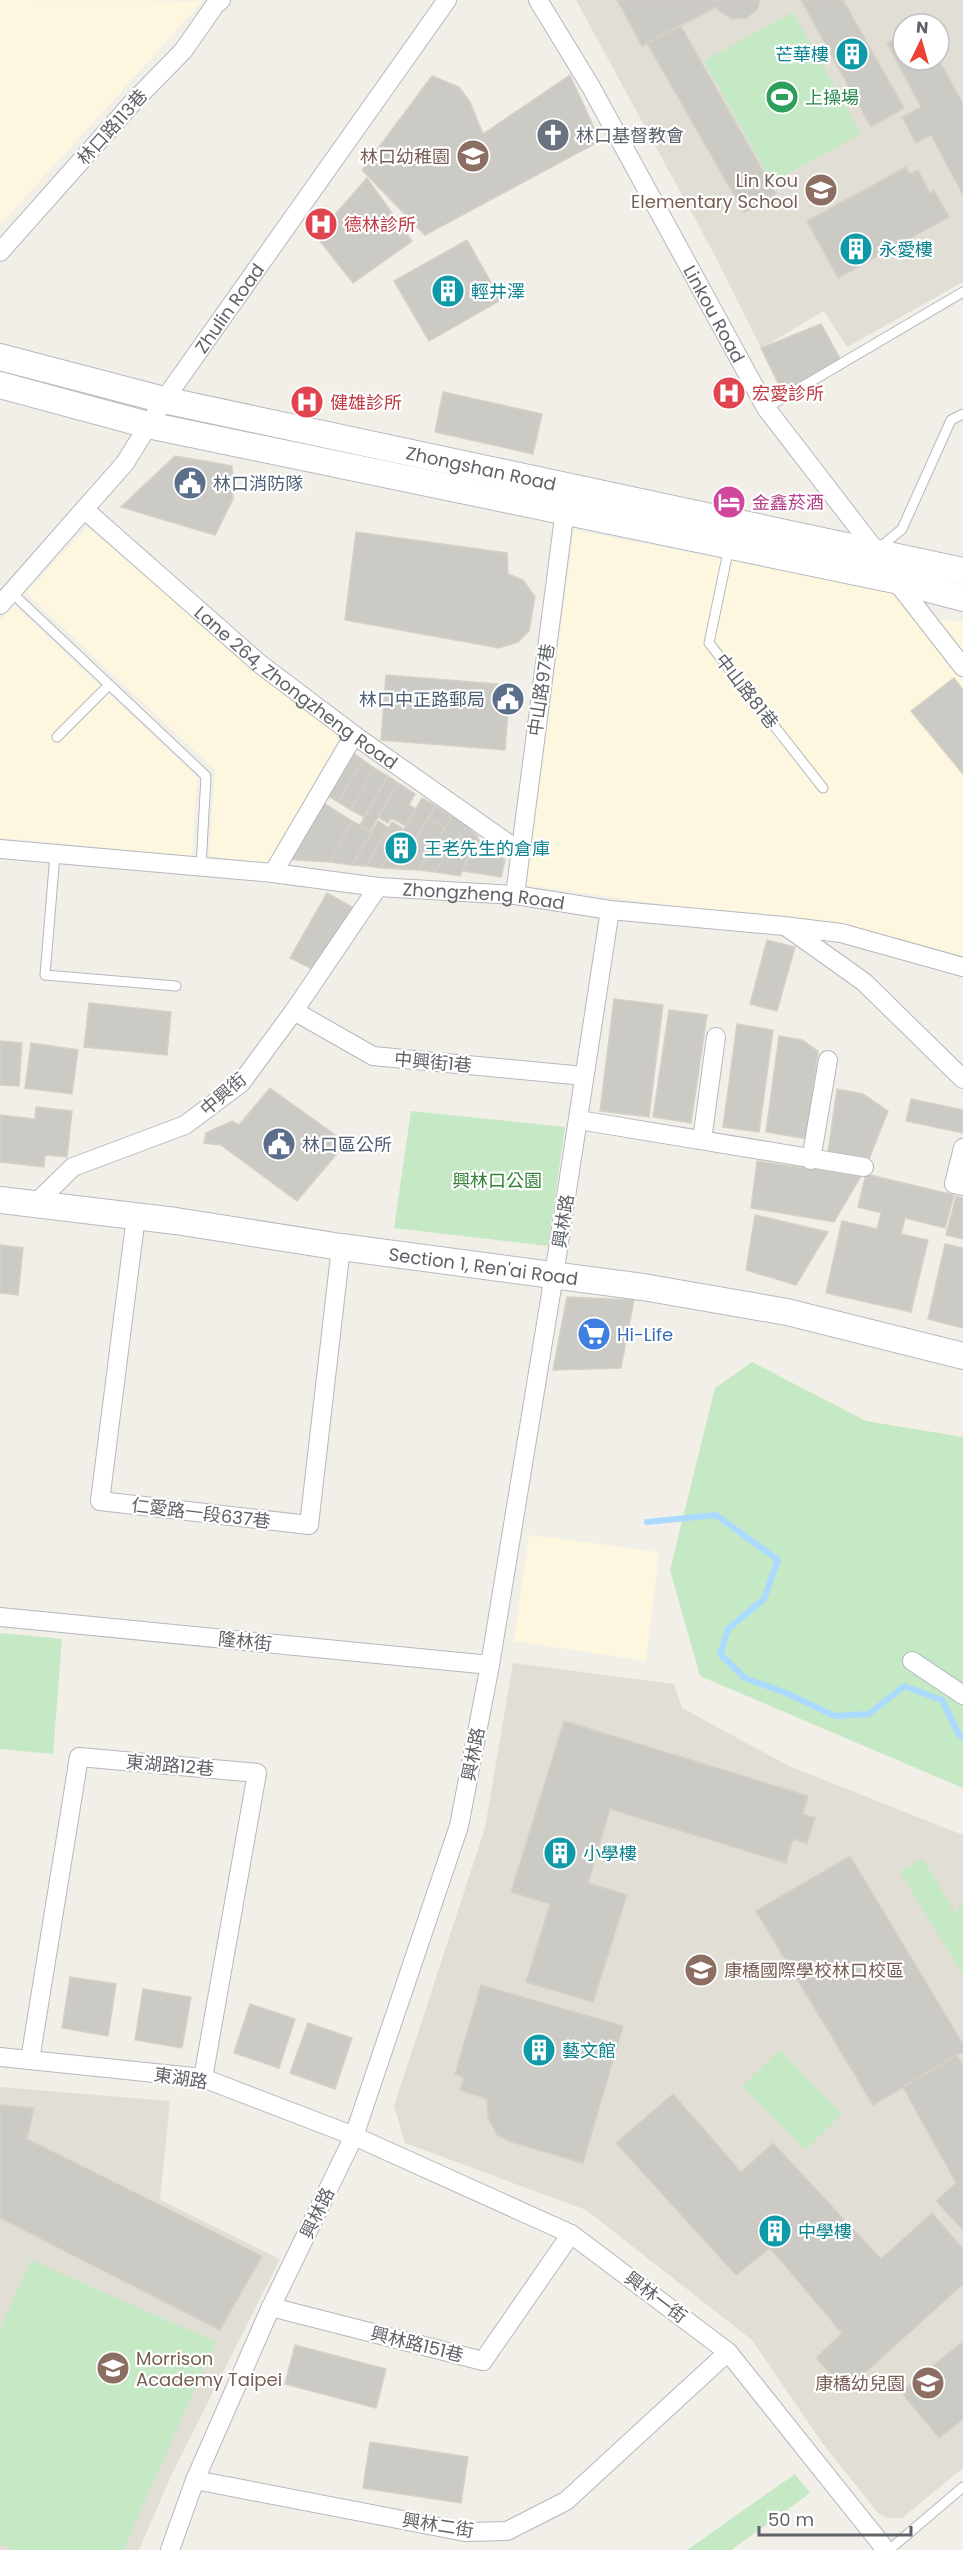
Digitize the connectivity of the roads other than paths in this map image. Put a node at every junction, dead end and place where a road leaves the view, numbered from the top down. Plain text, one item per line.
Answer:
1 (221, 0) edge
2 (447, 0) edge
3 (538, 0) edge
4 (0, 252) edge
5 (963, 292) edge
6 (0, 357) edge
7 (0, 385) edge
8 (164, 400) junction
9 (766, 408) junction
10 (963, 414) edge
11 (148, 425) junction
12 (568, 485) junction
13 (85, 510) junction
14 (564, 511) junction
15 (730, 546) junction
16 (876, 551) junction
17 (963, 571) edge
18 (895, 580) junction
19 (963, 598) edge
20 (6, 599) edge
21 (963, 667) edge
22 (109, 685) junction
23 (354, 735) junction
24 (57, 737) dead end
25 (823, 788) dead end
26 (0, 849) edge
27 (519, 851) junction
28 (55, 854) junction
29 (201, 867) junction
30 (273, 873) junction
31 (378, 887) junction
32 (515, 895) junction
33 (610, 910) junction
34 (784, 926) junction
35 (963, 967) edge
36 (176, 986) dead end
37 (294, 1011) junction
38 (716, 1037) dead end
39 (828, 1060) dead end
40 (584, 1076) junction
41 (963, 1079) edge
42 (579, 1120) junction
43 (702, 1140) junction
44 (963, 1148) edge
45 (811, 1160) junction
46 (864, 1167) dead end
47 (963, 1186) edge
48 (0, 1200) edge
49 (34, 1205) junction
50 (136, 1216) junction
51 (341, 1247) junction
52 (554, 1275) junction
53 (963, 1356) edge
54 (0, 1617) edge
55 (912, 1661) dead end
56 (490, 1665) junction
57 (963, 1695) edge
58 (0, 2057) edge
59 (30, 2061) junction
60 (203, 2078) junction
61 (354, 2136) junction
62 (571, 2234) junction
63 (271, 2307) junction
64 (728, 2352) junction
65 (195, 2480) junction
66 (963, 2487) edge
67 (170, 2550) edge
68 (887, 2550) edge

1 - 4 street, 林口路113巷
2 - 8 street, Zhulin Road
3 - 9 street, Linkou Road
5 - 9 lane
6 - 8 main road, Zhongshan Road
7 - 11 main road, Zhongshan Road
8 - 11 street, Zhulin Road
8 - 12 main road, Zhongshan Road
9 - 16 street, Linkou Road
10 - 16 lane
11 - 13 street, Zhulin Road
11 - 14 main road, Zhongshan Road
12 - 14 street, 中山路97巷
12 - 16 main road, Zhongshan Road
13 - 20 street, Zhulin Road
13 - 23 street, Lane 264, Zhongzheng Road
14 - 15 main road, Zhongshan Road
14 - 27 street, 中山路97巷
15 - 18 main road, Zhongshan Road
15 - 25 lane, 中山路81巷
16 - 17 main road, Zhongshan Road
16 - 18 main road, Linkou Road
18 - 19 main road, Zhongshan Road
18 - 21 street, Linkou Road
20 - 22 lane
22 - 24 lane
22 - 29 lane
23 - 27 street, Lane 264, Zhongzheng Road
23 - 30 street
26 - 28 street, Zhongzheng Road
27 - 32 street, 中山路97巷
28 - 29 street, Zhongzheng Road
28 - 36 lane
29 - 30 street, Zhongzheng Road
30 - 31 street, Zhongzheng Road
31 - 32 street, Zhongzheng Road
31 - 37 street, 中興街
32 - 33 street, Zhongzheng Road
33 - 34 street, Zhongzheng Road
33 - 40 street, 興林路
34 - 35 street, Zhongzheng Road
34 - 41 street
37 - 40 street, 中興街1巷
37 - 49 street, 中興街
38 - 43 street
39 - 45 street
40 - 42 street, 興林路
42 - 43 street
42 - 52 street, 興林路
43 - 45 street
44 - 47 street
45 - 46 street
48 - 49 main road, Section 1, Ren'ai Road
49 - 50 main road, Section 1, Ren'ai Road
50 - 51 main road, Section 1, Ren'ai Road
50 - 51 street, 仁愛路一段637巷
51 - 52 main road, Section 1, Ren'ai Road
52 - 53 main road, Section 1, Ren'ai Road
52 - 56 street, 興林路
54 - 56 street, 隆林街
55 - 57 street
56 - 61 street, 興林路
58 - 59 street, 東湖路
59 - 60 street, 東湖路
59 - 60 street, 東湖路12巷
60 - 61 street, 東湖路
61 - 62 street, 興林一街
61 - 63 street, 興林路
62 - 63 street, 興林路151巷
62 - 64 street, 興林一街
63 - 65 street, 興林路
64 - 65 street, 興林二街
64 - 68 street, 興林一街
65 - 67 street, 興林路
66 - 68 lane

